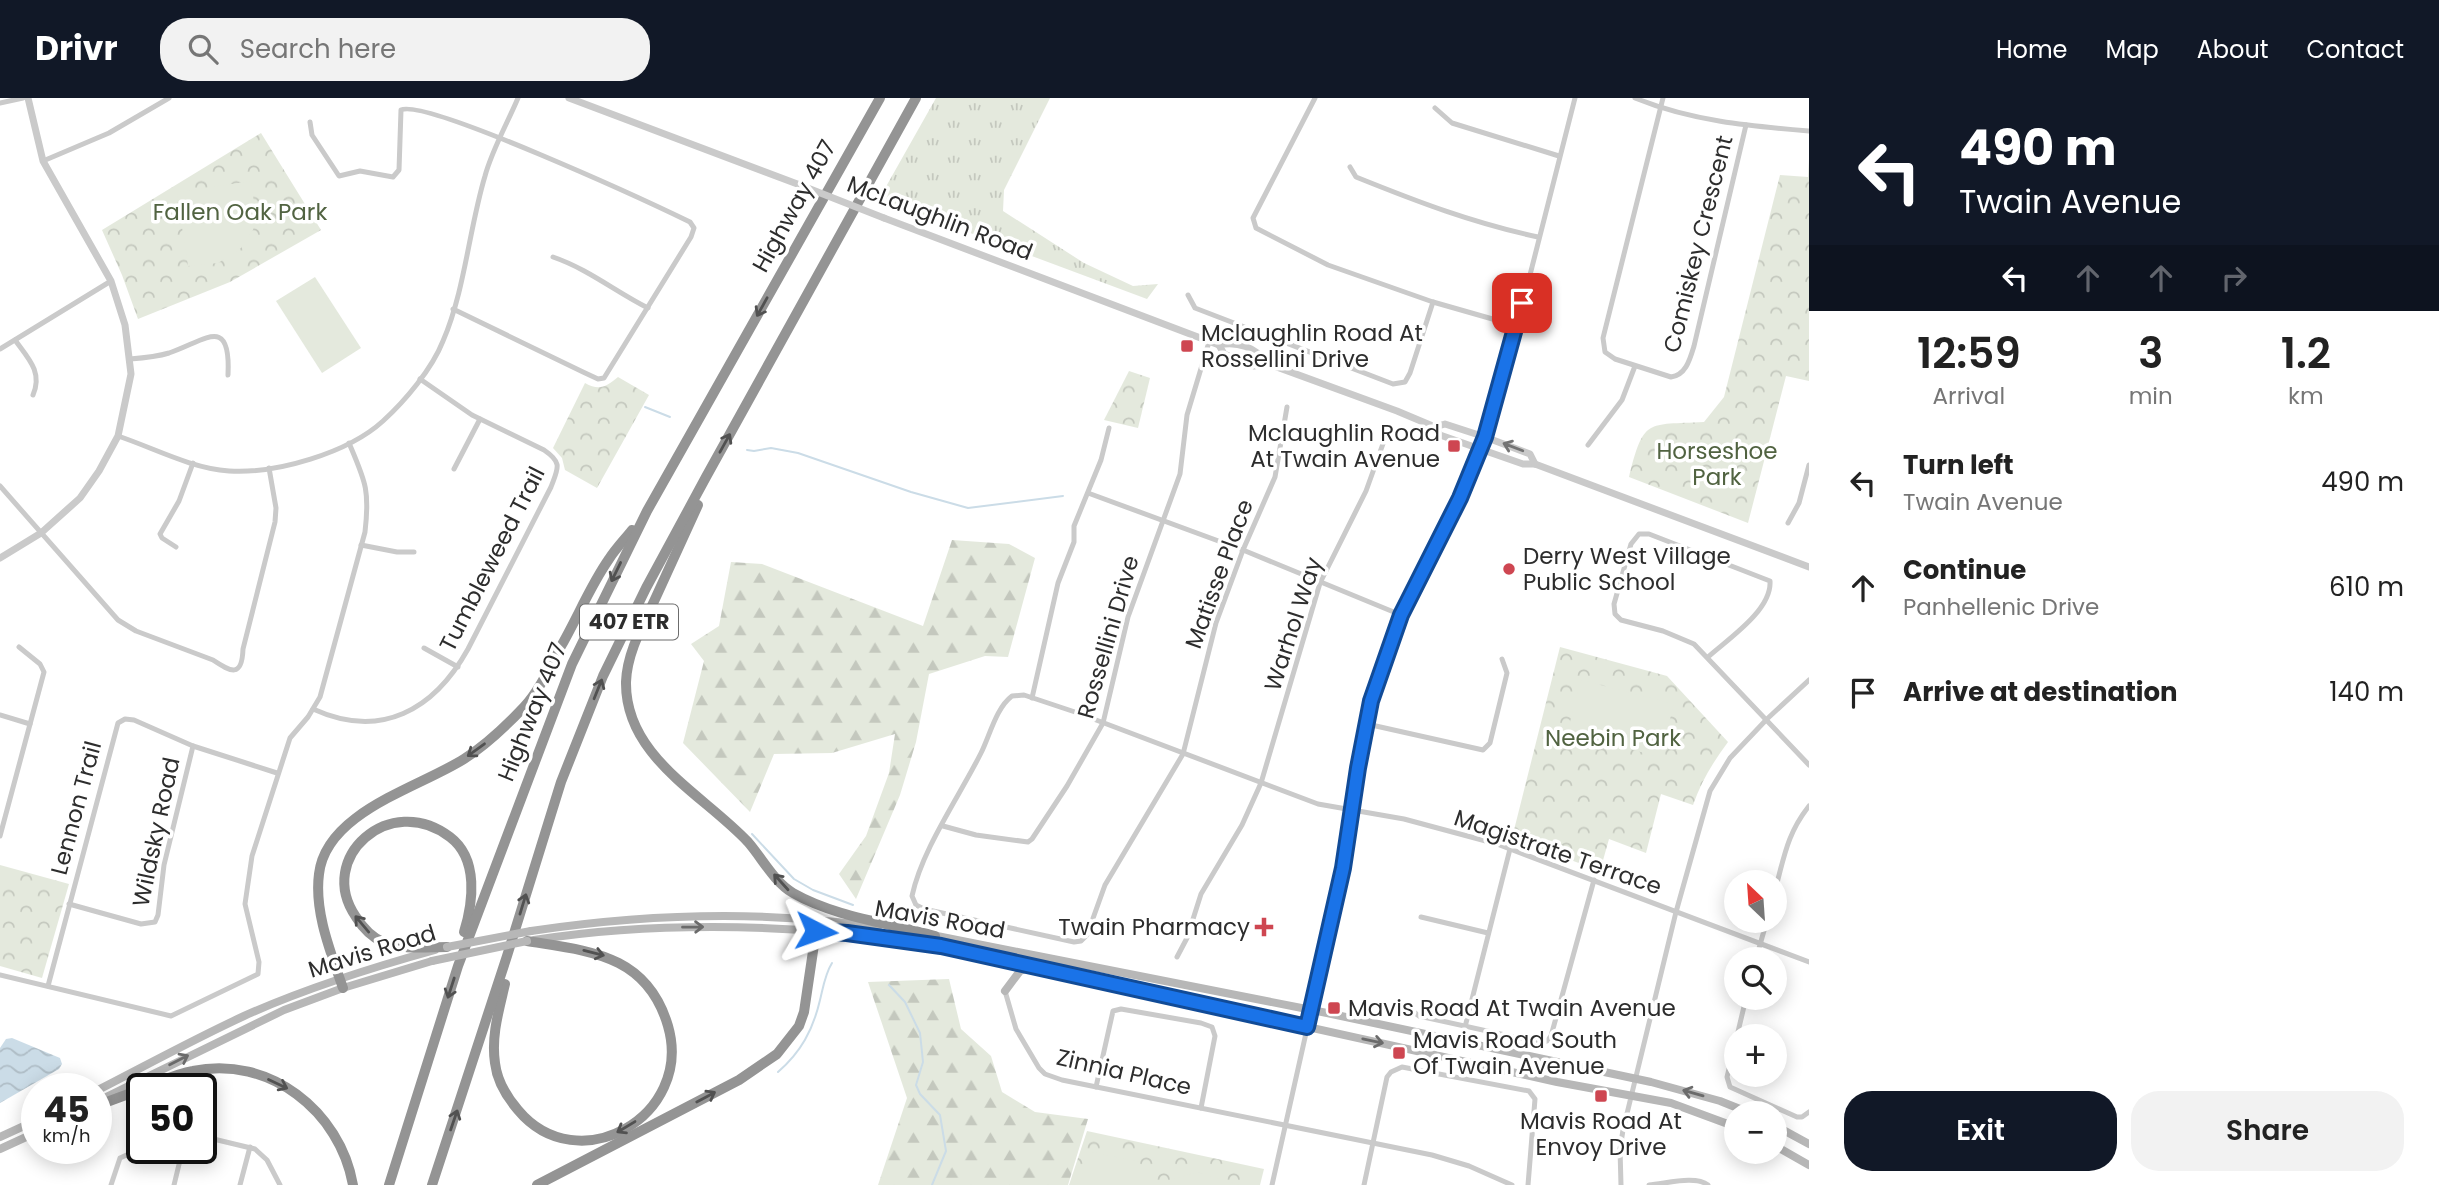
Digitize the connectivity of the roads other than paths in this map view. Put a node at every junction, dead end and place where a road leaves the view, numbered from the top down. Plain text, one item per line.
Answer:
1 (26, 98) edge
2 (169, 98) edge
3 (518, 98) edge
4 (569, 98) edge
5 (880, 98) edge
6 (916, 98) edge
7 (1315, 98) edge
8 (1575, 98) edge
9 (1635, 98) edge
10 (1662, 98) edge
11 (0, 103) edge
12 (1435, 108) dead end
13 (1660, 108) junction
14 (310, 122) dead end
15 (1746, 125) junction
16 (1809, 131) edge
17 (500, 139) junction
18 (1559, 156) junction
19 (44, 161) junction
20 (1350, 167) dead end
21 (1538, 237) junction
22 (554, 257) dead end
23 (111, 281) junction
24 (1188, 295) dead end
25 (1433, 302) junction
26 (649, 308) junction
27 (453, 309) junction
28 (1517, 326) junction
29 (15, 340) junction
30 (1209, 342) junction
31 (1219, 345) junction
32 (0, 349) edge
33 (130, 359) junction
34 (1266, 363) junction
35 (1635, 366) junction
36 (228, 376) dead end
37 (420, 379) junction
38 (33, 395) dead end
39 (1287, 407) dead end
40 (480, 419) junction
41 (1435, 427) junction
42 (1109, 428) dead end
43 (118, 436) junction
44 (1485, 437) junction
45 (1384, 441) dead end
46 (349, 443) junction
47 (1588, 445) dead end
48 (1480, 448) junction
49 (193, 463) junction
50 (1535, 464) junction
51 (1809, 465) edge
52 (269, 468) junction
53 (454, 469) dead end
54 (706, 477) junction
55 (0, 486) edge
56 (1088, 493) junction
57 (647, 511) junction
58 (1162, 519) junction
59 (1788, 523) dead end
60 (41, 533) junction
61 (361, 545) junction
62 (176, 547) dead end
63 (1243, 550) junction
64 (414, 552) dead end
65 (0, 558) edge
66 (1809, 567) edge
67 (1320, 583) junction
68 (1401, 615) junction
69 (19, 647) dead end
70 (424, 648) dead end
71 (1708, 657) junction
72 (1502, 659) dead end
73 (458, 667) junction
74 (1809, 680) edge
75 (1032, 698) junction
76 (313, 709) junction
77 (0, 715) edge
78 (1767, 719) junction
79 (1103, 723) junction
80 (30, 724) junction
81 (1367, 724) junction
82 (193, 746) junction
83 (1183, 754) junction
84 (1809, 765) edge
85 (278, 773) junction
86 (1261, 783) junction
87 (0, 801) edge
88 (9, 804) junction
89 (1809, 806) edge
90 (1352, 809) junction
91 (943, 826) junction
92 (0, 836) edge
93 (1510, 849) junction
94 (1781, 870) edge
95 (1594, 880) junction
96 (69, 904) junction
97 (1676, 912) junction
98 (1421, 917) dead end
99 (816, 919) junction
100 (816, 931) junction
101 (1488, 933) junction
102 (1763, 933) edge
103 (529, 936) junction
104 (941, 940) junction
105 (1760, 943) junction
106 (447, 947) junction
107 (1759, 947) edge
108 (507, 956) junction
109 (1177, 957) dead end
110 (1809, 962) edge
111 (458, 966) junction
112 (1035, 967) junction
113 (0, 975) edge
114 (341, 983) junction
115 (48, 986) junction
116 (1005, 991) joint
117 (1405, 1005) dead end
118 (1310, 1010) junction
119 (1307, 1027) junction
120 (1465, 1027) junction
121 (187, 1073) edge
122 (1635, 1079) junction
123 (112, 1083) edge
124 (1096, 1087) junction
125 (1730, 1087) edge
126 (1631, 1095) junction
127 (112, 1096) edge
128 (1724, 1103) edge
129 (1201, 1108) junction
130 (1809, 1112) edge
131 (1724, 1123) edge
132 (1286, 1124) junction
133 (21, 1127) edge
134 (1787, 1132) edge
135 (0, 1137) edge
136 (21, 1139) edge
137 (217, 1140) edge
138 (1373, 1144) junction
139 (1809, 1144) edge
140 (250, 1147) junction
141 (0, 1149) edge
142 (1787, 1152) edge
143 (126, 1155) edge
144 (179, 1164) edge
145 (1809, 1165) edge
146 (111, 1185) edge
147 (174, 1185) edge
148 (240, 1185) edge
149 (280, 1185) edge
150 (353, 1185) edge
151 (389, 1185) edge
152 (432, 1185) edge
153 (537, 1185) edge
154 (1272, 1185) edge
155 (1364, 1185) edge
156 (1512, 1185) edge
157 (1528, 1185) edge
158 (1621, 1185) edge
159 (1649, 1185) edge
160 (1708, 1185) edge

1 - 11 street
1 - 19 street
2 - 19 street
3 - 17 street
4 - 30 street, McLaughlin Road, bridge
5 -> 57 highway, Highway 407 / 407 ETR
54 -> 6 highway, 407 ETR
7 - 25 street
8 - 18 street
9 - 13 street
10 - 13 street
12 - 18 street
13 - 15 street
13 - 35 street, Comiskey Crescent
14 - 17 street
15 - 16 street
15 - 35 street, Comiskey Crescent
17 - 26 street
17 - 27 street
18 - 21 street
19 - 23 street
20 - 21 street
21 - 28 street
22 - 26 street
23 - 29 street
23 - 33 street
24 - 25 street
25 - 28 street
26 - 27 street
27 - 37 street
28 - 44 street
29 - 32 street
29 - 38 street
30 - 31 street, McLaughlin Road
30 - 58 street, Rossellini Drive
31 - 34 street, McLaughlin Road
31 - 34 street, McLaughlin Road
33 - 36 street
33 - 43 street
34 - 41 street, McLaughlin Road
35 - 47 street
37 - 40 street, Tumbleweed Trail
37 - 46 street
39 - 63 street, Matisse Place
40 - 53 street
40 - 73 street, Tumbleweed Trail
41 - 44 street, McLaughlin Road
41 - 48 street, McLaughlin Road
42 - 56 street
43 - 49 street
43 - 60 street
44 - 48 street
50 -> 44 street, McLaughlin Road
45 - 67 street, Warhol Way
46 - 52 street
46 - 61 street
48 - 50 street, McLaughlin Road
48 - 68 street
49 - 52 street
49 - 62 street
50 - 66 street, McLaughlin Road
51 - 59 street
52 - 60 street
104 -> 54 highway
108 -> 54 highway, 407 ETR
55 - 60 street
56 - 58 street
56 - 75 street
57 -> 111 highway, Highway 407 / 407 ETR
57 -> 114 highway
58 - 63 street
58 - 79 street, Rossellini Drive
60 - 65 street
61 - 64 street
61 - 76 street
63 - 67 street
63 - 83 street, Matisse Place
67 - 68 street
67 - 86 street, Warhol Way
68 - 81 street
69 - 80 street
70 - 73 street
71 - 71 street
71 - 78 street
72 - 81 street
73 - 76 street, Tumbleweed Trail
74 - 78 street
75 - 79 street, Magistrate Terrace
75 - 91 street
76 - 85 street
77 - 80 street
78 - 84 street
78 - 97 street
79 - 83 street, Magistrate Terrace
79 - 91 street, Rossellini Drive
80 - 88 street
81 - 90 street
82 - 85 street, Lennon Trail
82 - 96 street, Lennon Trail
82 - 96 street, Wildsky Road
83 - 86 street, Magistrate Terrace
83 - 91 street
85 - 115 street
86 - 90 street, Magistrate Terrace
86 - 109 street, Warhol Way
87 - 88 street
88 - 92 street
89 - 94 street
90 - 93 street, Magistrate Terrace
90 - 118 street
93 - 95 street, Magistrate Terrace
93 - 101 street
95 - 97 street, Magistrate Terrace
95 - 120 street
96 - 115 street, Lennon Trail
97 - 105 street, Magistrate Terrace
97 - 122 street
98 - 101 street
99 - 100 highway
99 - 103 main road, Mavis Road
99 - 104 main road, Mavis Road
103 -> 100 main road, Mavis Road
100 - 104 main road, Mavis Road
153 -> 100 highway
101 - 120 street
102 - 105 street
103 - 106 main road, Mavis Road, bridge
103 -> 108 highway
103 - 114 main road, Mavis Road, bridge
104 - 112 main road, Mavis Road
104 - 118 main road, Mavis Road
105 - 107 street
105 - 110 street, Magistrate Terrace
106 -> 111 highway
106 - 114 main road, Mavis Road
152 -> 108 highway, 407 ETR
111 -> 151 highway, Highway 407 / 407 ETR
112 - 116 main road
112 - 119 main road, Mavis Road
113 - 115 street
114 - 123 main road, Mavis Road
127 -> 114 main road, Mavis Road
116 - 124 street, Zinnia Place
117 - 120 street
118 - 119 street
118 - 122 main road, Mavis Road
119 -> 126 main road, Mavis Road
119 - 132 street
121 -> 150 highway
122 - 126 street
128 -> 122 main road, Mavis Road
124 - 129 street, Zinnia Place
124 - 129 street
125 - 130 street
126 - 131 main road, Mavis Road
126 - 158 street
129 - 132 street, Zinnia Place
132 - 138 street, Zinnia Place
132 - 154 street
133 - 135 main road
134 - 139 main road
136 - 141 main road
137 - 140 street
138 - 155 street
138 - 156 street, Zinnia Place
138 - 157 street
140 - 148 street
140 - 149 street
142 - 145 main road
143 - 146 street
144 - 147 street
159 - 160 street

